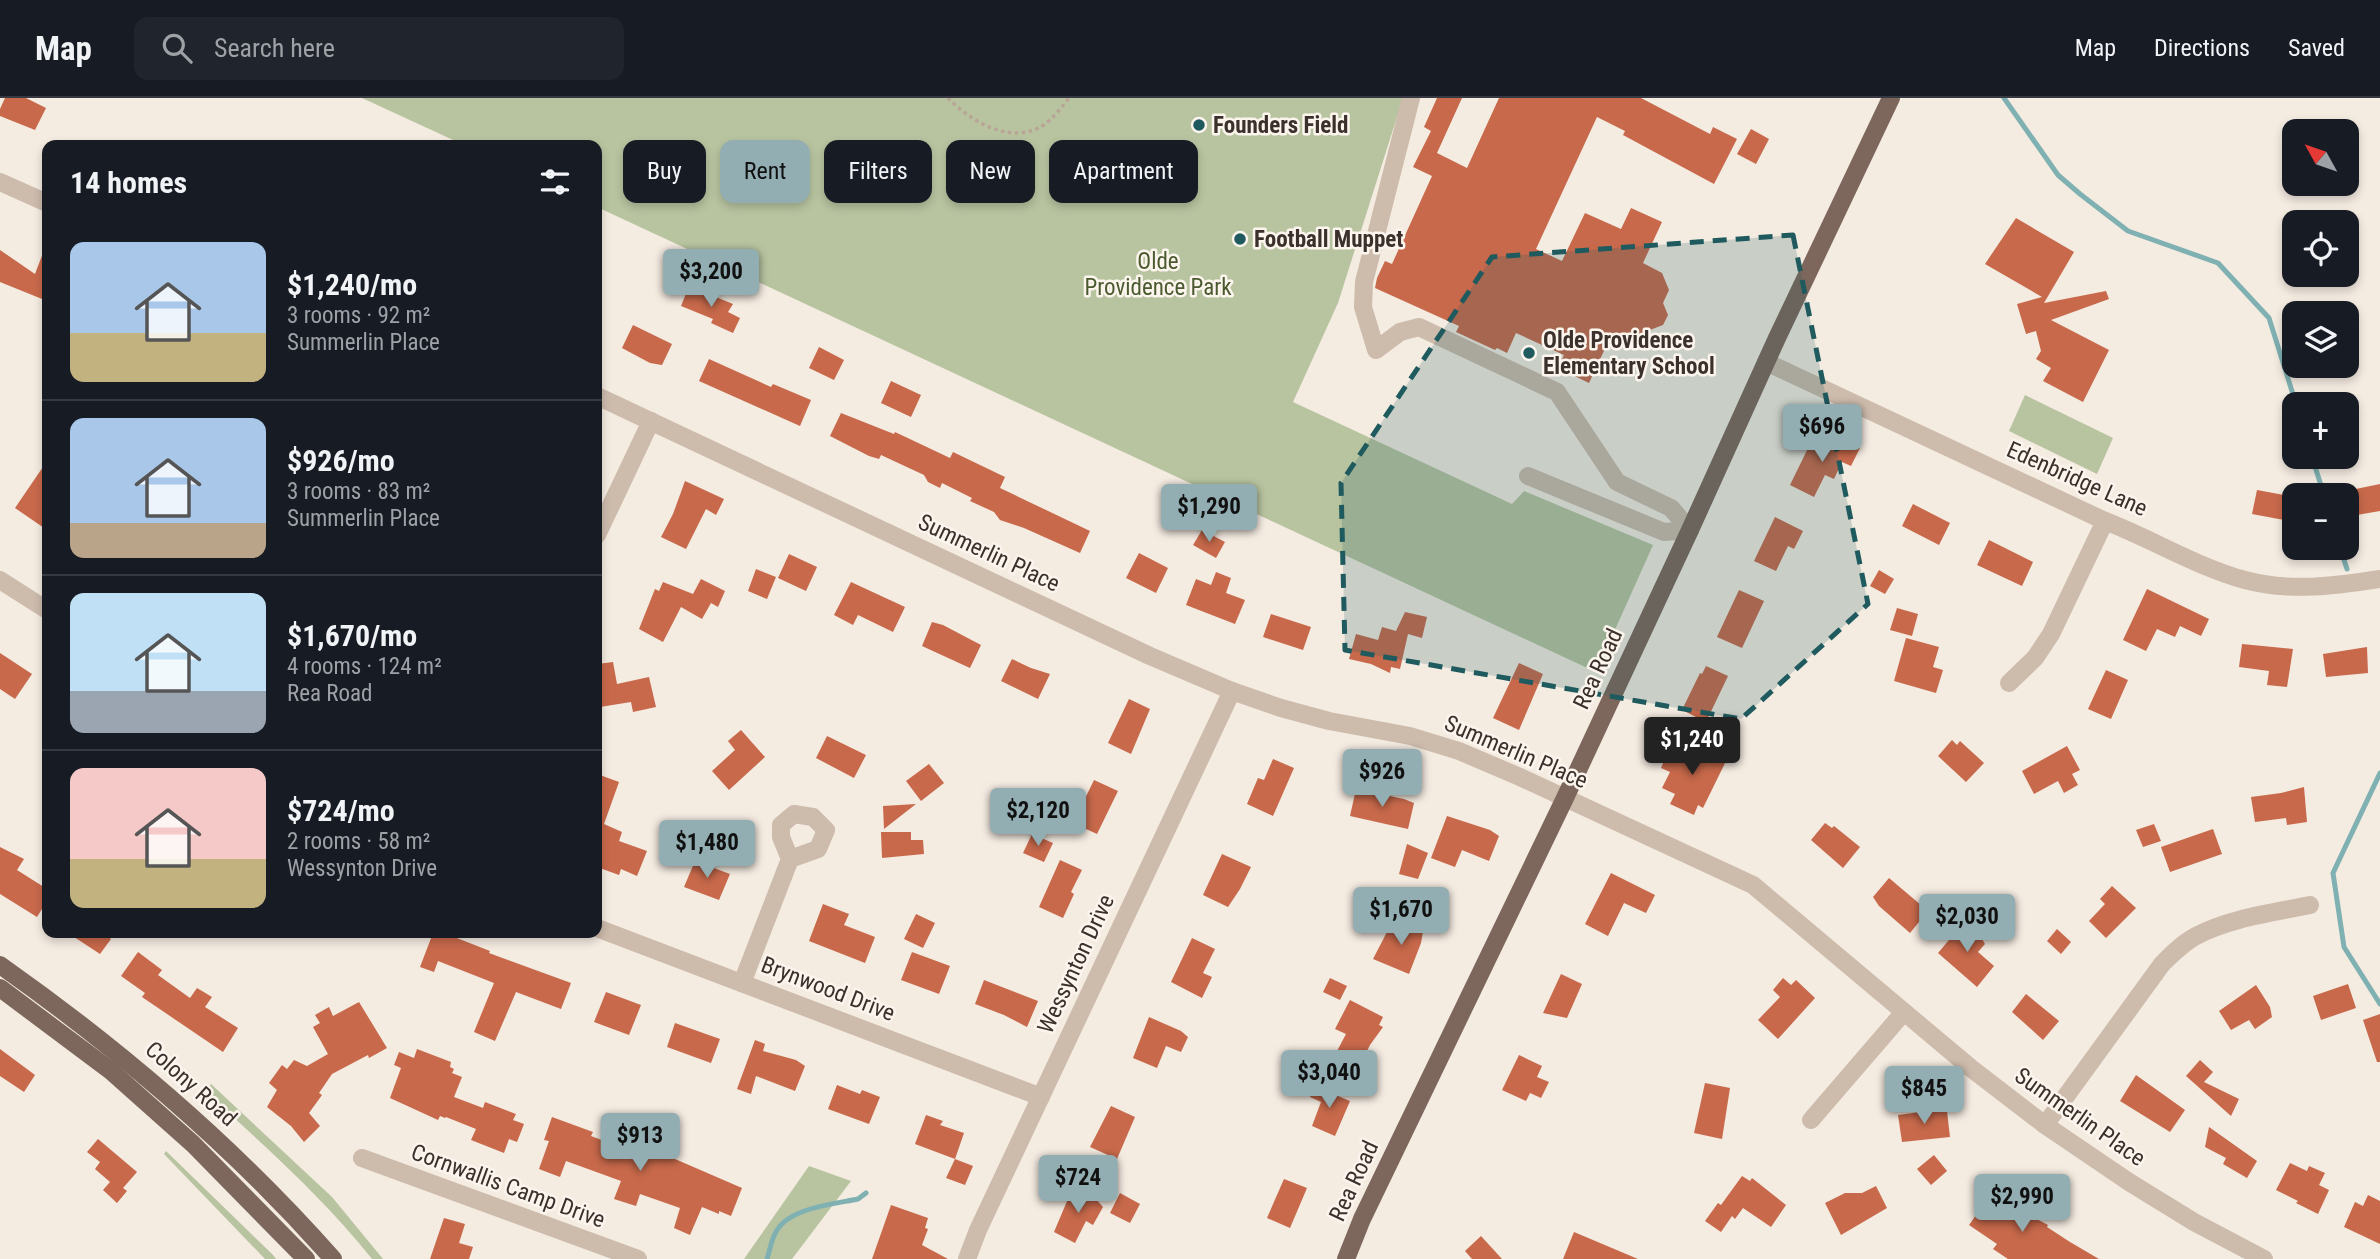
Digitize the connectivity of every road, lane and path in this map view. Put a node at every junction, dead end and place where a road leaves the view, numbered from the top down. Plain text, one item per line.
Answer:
1 (948, 98) edge
2 (1069, 98) edge
3 (1412, 98) edge
4 (1891, 98) edge
5 (0, 182) edge
6 (42, 201) edge
7 (1766, 362) junction
8 (602, 398) edge
9 (651, 421) junction
10 (1528, 476) dead end
11 (2105, 521) junction
12 (602, 524) edge
13 (1690, 530) junction
14 (2380, 579) edge
15 (0, 580) edge
16 (42, 607) edge
17 (2010, 683) dead end
18 (1232, 691) junction
19 (1565, 798) junction
20 (790, 859) dead end
21 (2309, 905) dead end
22 (602, 931) edge
23 (0, 965) edge
24 (742, 983) junction
25 (0, 988) edge
26 (1904, 1012) junction
27 (1041, 1097) junction
28 (1811, 1120) dead end
29 (2045, 1125) junction
30 (362, 1158) dead end
31 (260, 1181) junction
32 (245, 1198) junction
33 (306, 1259) edge
34 (333, 1259) edge
35 (638, 1259) edge
36 (967, 1259) edge
37 (1346, 1259) edge
38 (2264, 1259) edge

1 - 2 path
3 - 13 street
4 - 7 main road, Rea Road
5 - 6 street
7 - 11 street, Edenbridge Lane
7 - 13 main road, Rea Road
8 - 9 street, Summerlin Place
9 - 12 street
9 - 18 street, Summerlin Place
10 - 13 street
11 - 14 street, Edenbridge Lane
11 - 17 street
13 - 19 main road, Rea Road
15 - 16 street
18 - 19 street, Summerlin Place
18 - 27 street, Wessynton Drive
19 - 26 street, Summerlin Place
19 - 37 main road, Rea Road
20 - 24 street
21 - 29 street
22 - 24 street, Brynwood Drive
23 - 31 main road, Colony Road
24 - 27 street, Brynwood Drive
25 - 32 main road, Colony Road
26 - 28 street
26 - 29 street, Summerlin Place
27 - 36 street, Wessynton Drive
29 - 38 street, Summerlin Place
30 - 35 street, Cornwallis Camp Drive
31 - 32 main road
31 - 34 main road, Colony Road
32 - 33 main road, Colony Road

